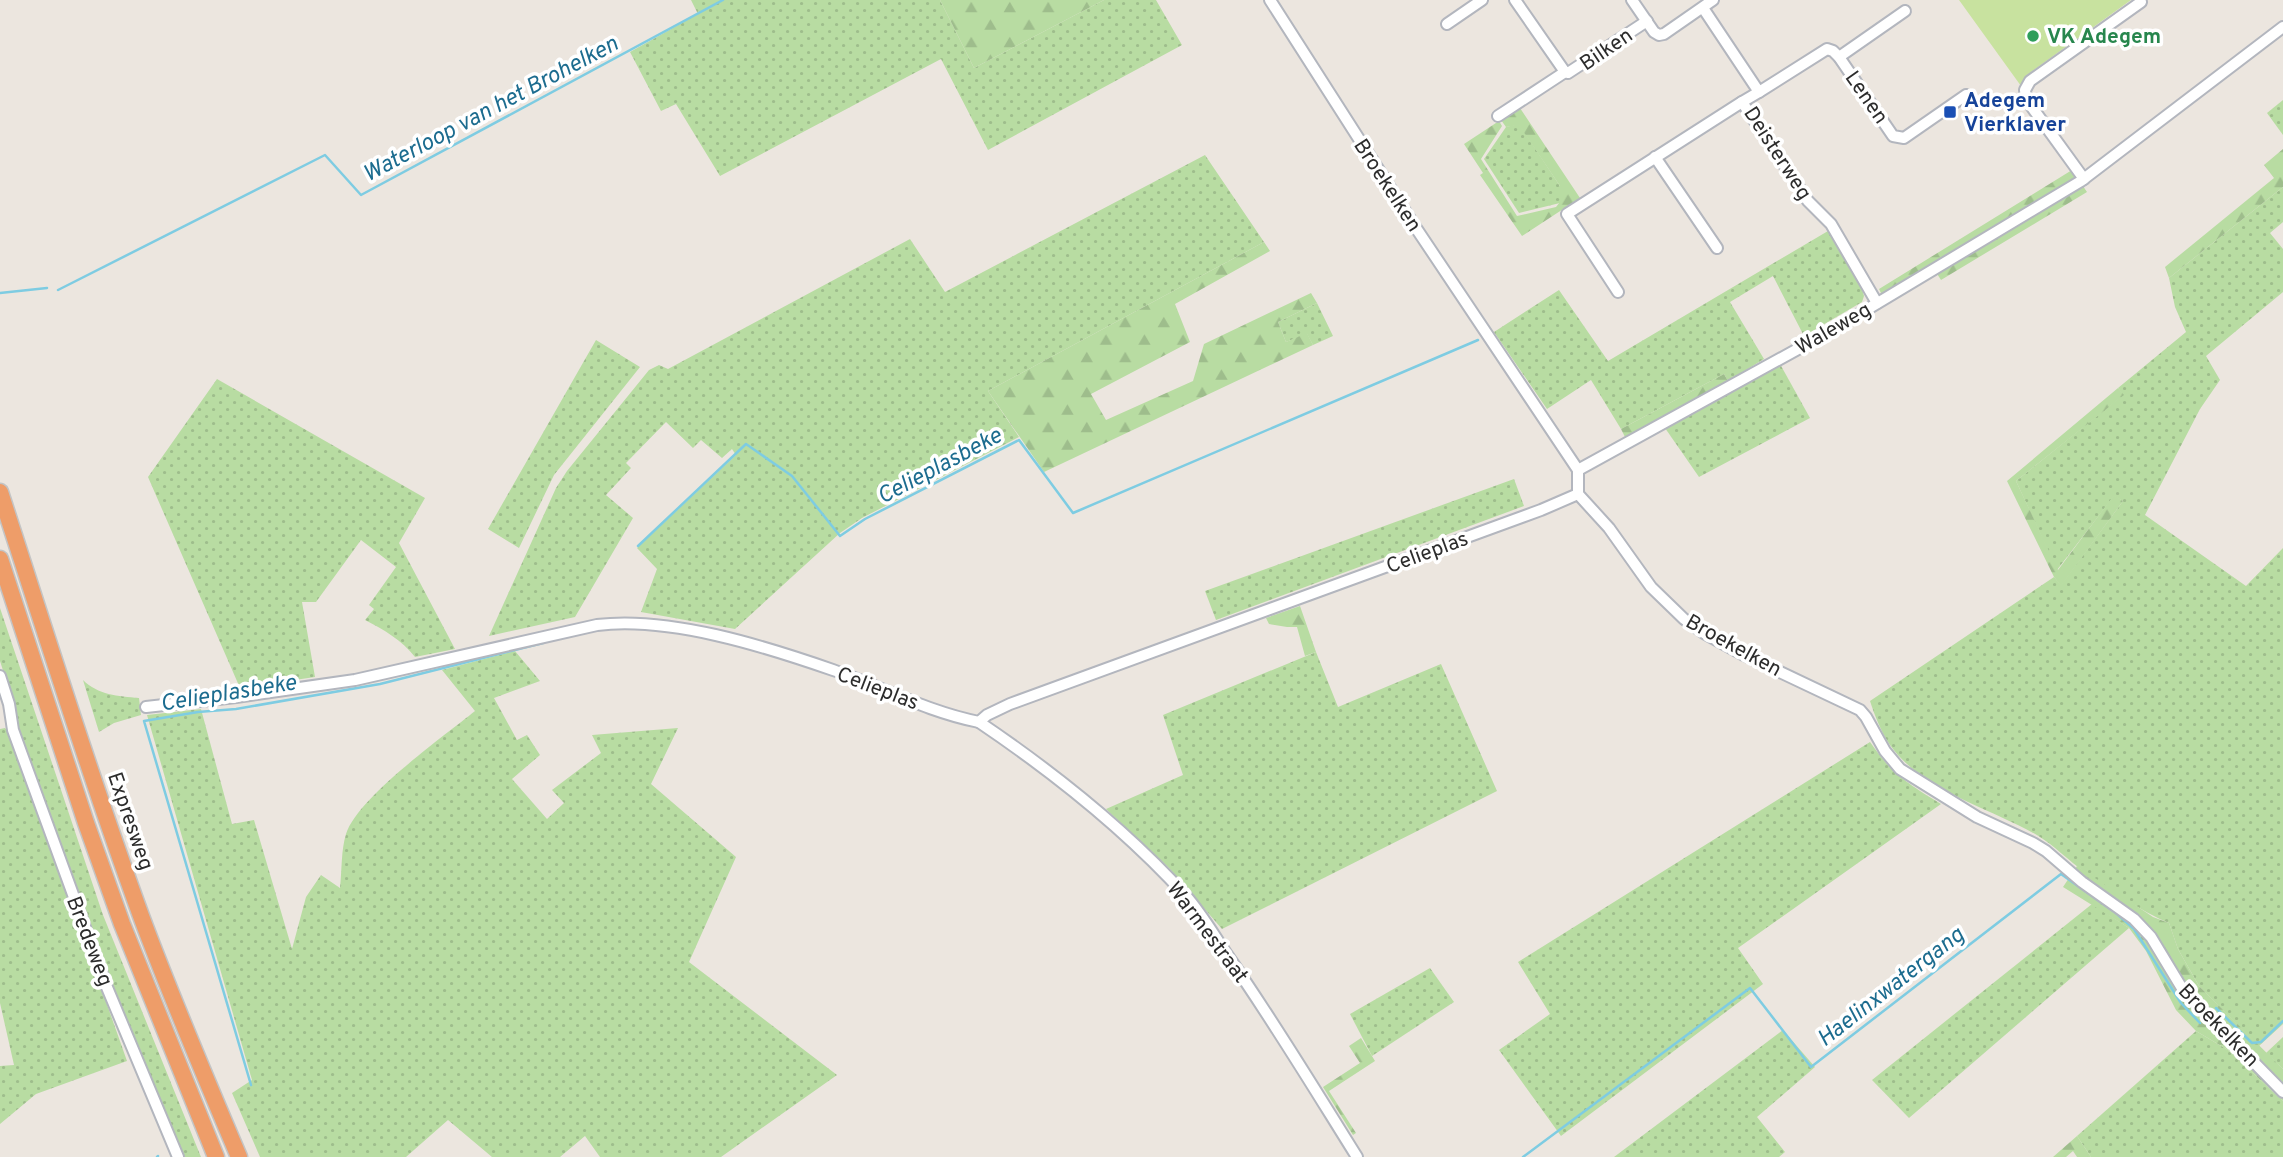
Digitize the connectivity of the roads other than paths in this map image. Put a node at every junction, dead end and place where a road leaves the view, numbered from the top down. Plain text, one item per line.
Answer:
1 (1270, 0) edge
2 (1482, 0) edge
3 (1515, 0) edge
4 (1632, 0) edge
5 (1713, 0) edge
6 (2141, 2) dead end
7 (1703, 8) junction
8 (1905, 11) dead end
9 (1647, 21) junction
10 (1447, 24) dead end
11 (2283, 27) edge
12 (1839, 57) junction
13 (1564, 72) junction
14 (1759, 92) junction
15 (1966, 95) dead end
16 (1742, 102) junction
17 (1498, 116) dead end
18 (1655, 157) junction
19 (2084, 179) junction
20 (1717, 248) dead end
21 (1618, 292) dead end
22 (1877, 303) junction
23 (1578, 470) junction
24 (0, 492) edge
25 (1578, 494) junction
26 (0, 559) edge
27 (0, 676) edge
28 (146, 707) dead end
29 (6, 722) edge
30 (979, 722) junction
31 (2283, 1093) edge
32 (178, 1157) edge
33 (216, 1157) edge
34 (239, 1157) edge
35 (1357, 1157) edge

1 - 23 street, Broekelken
2 - 10 street
3 - 13 street, Bilken
4 - 9 street
5 - 7 street
6 - 19 street
7 - 9 street
7 - 14 street, Deisterweg
8 - 12 street, Lenen
9 - 13 street, Bilken
11 - 19 street, Waleweg
12 - 14 street, Lenen
12 - 15 street, Lenen
13 - 17 street, Bilken
14 - 16 street, Deisterweg
16 - 18 street
16 - 22 street, Deisterweg
18 - 20 street
18 - 21 street
19 - 22 street, Waleweg
22 - 23 street, Waleweg
23 - 25 street
24 - 34 highway, Expresweg
25 - 30 street, Celieplas
25 - 31 street, Broekelken
26 - 33 highway, Expresweg
27 - 29 street, Bredeweg
28 - 30 street, Celieplas
29 - 32 street, Bredeweg
30 - 35 street, Warmestraat

